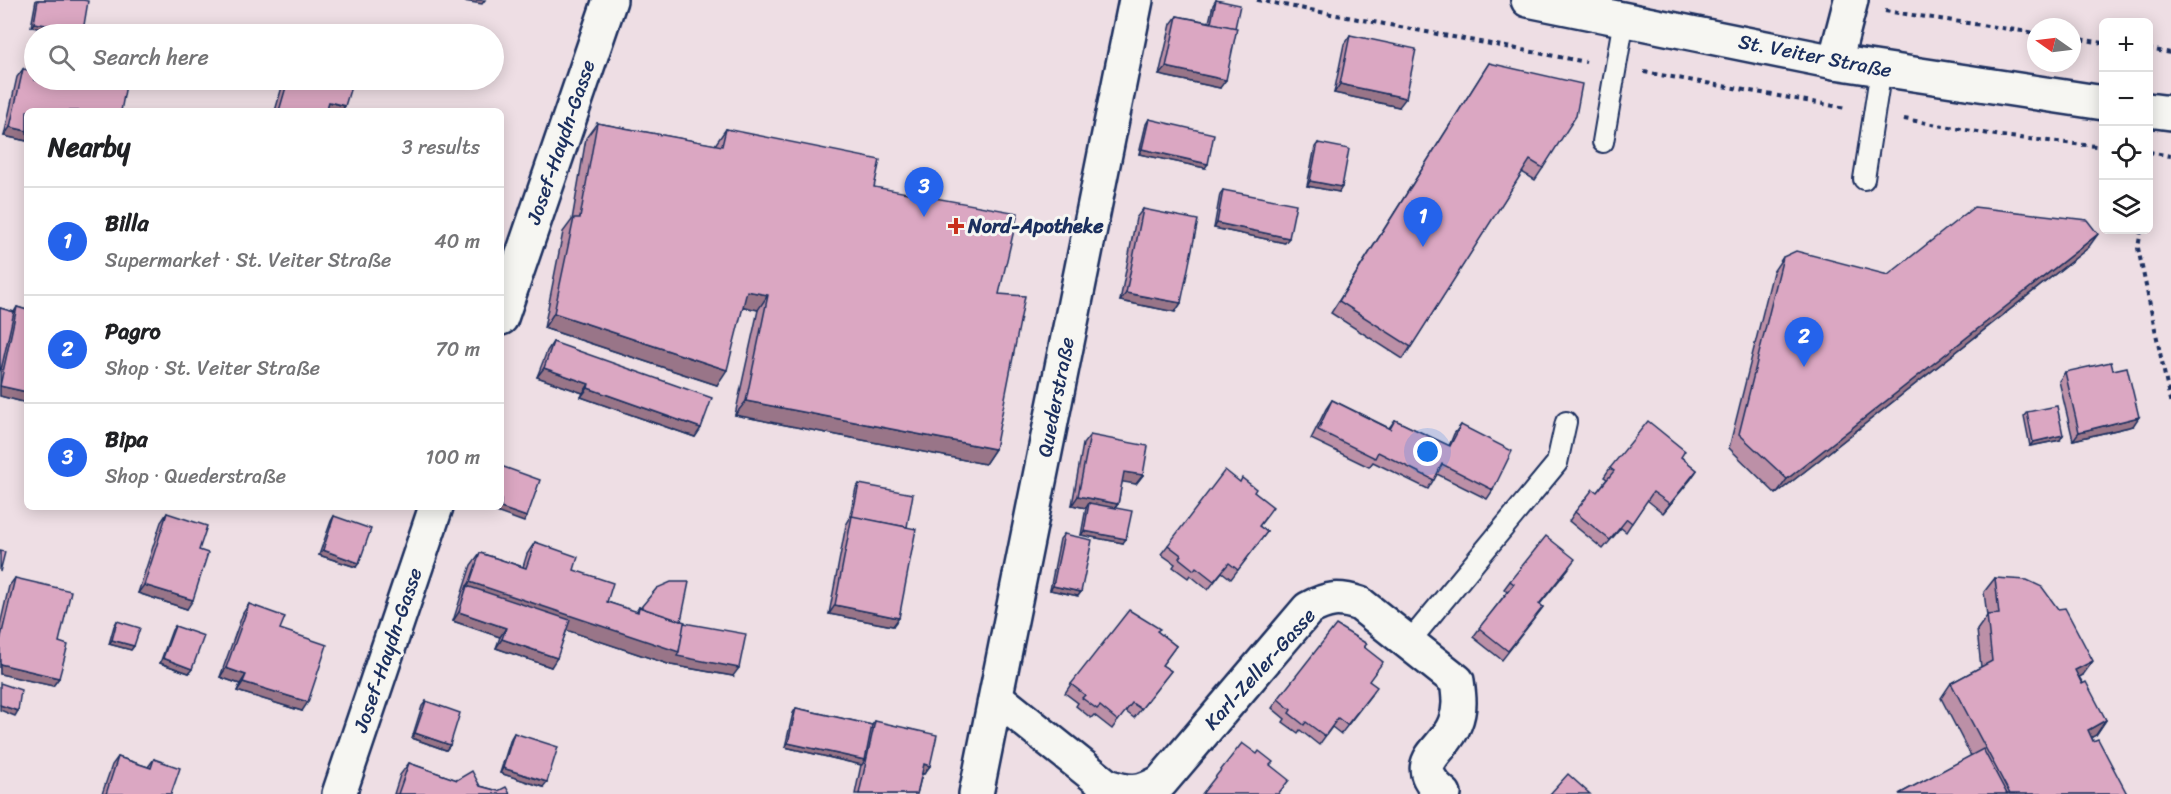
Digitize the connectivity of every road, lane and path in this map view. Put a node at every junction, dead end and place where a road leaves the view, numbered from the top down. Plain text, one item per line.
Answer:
1 (610, 0) edge
2 (1136, 0) edge
3 (1257, 0) edge
4 (1528, 0) edge
5 (1850, 3) edge
6 (1624, 19) junction
7 (2027, 32) edge
8 (2081, 39) edge
9 (2099, 42) edge
10 (2153, 50) edge
11 (2171, 52) edge
12 (1835, 62) junction
13 (1616, 67) junction
14 (1881, 69) junction
15 (2099, 102) edge
16 (2153, 111) edge
17 (1874, 113) junction
18 (2171, 113) edge
19 (1603, 142) dead end
20 (2099, 147) edge
21 (2153, 153) edge
22 (2171, 156) edge
23 (1864, 179) dead end
24 (2140, 234) edge
25 (504, 309) edge
26 (2171, 405) edge
27 (1566, 422) dead end
28 (435, 510) edge
29 (1408, 642) junction
30 (997, 698) junction
31 (339, 794) edge
32 (976, 794) edge
33 (1444, 794) edge

1 - 25 street, Josef-Haydn-Gasse
2 - 30 street, Quederstraße
3 - 13 path
4 - 6 street, St. Veiter Straße
5 - 7 path
5 - 12 street
6 - 12 street, St. Veiter Straße
6 - 13 lane
8 - 9 path
10 - 11 path
12 - 14 street, St. Veiter Straße
13 - 17 path
13 - 19 lane
14 - 15 street, St. Veiter Straße
14 - 17 lane
16 - 18 street
17 - 20 path
17 - 23 lane
21 - 22 path
24 - 26 path
27 - 29 lane
28 - 31 street, Josef-Haydn-Gasse
29 - 30 street, Karl-Zeller-Gasse
29 - 33 street, Karl-Zeller-Gasse
30 - 32 street, Quederstraße

